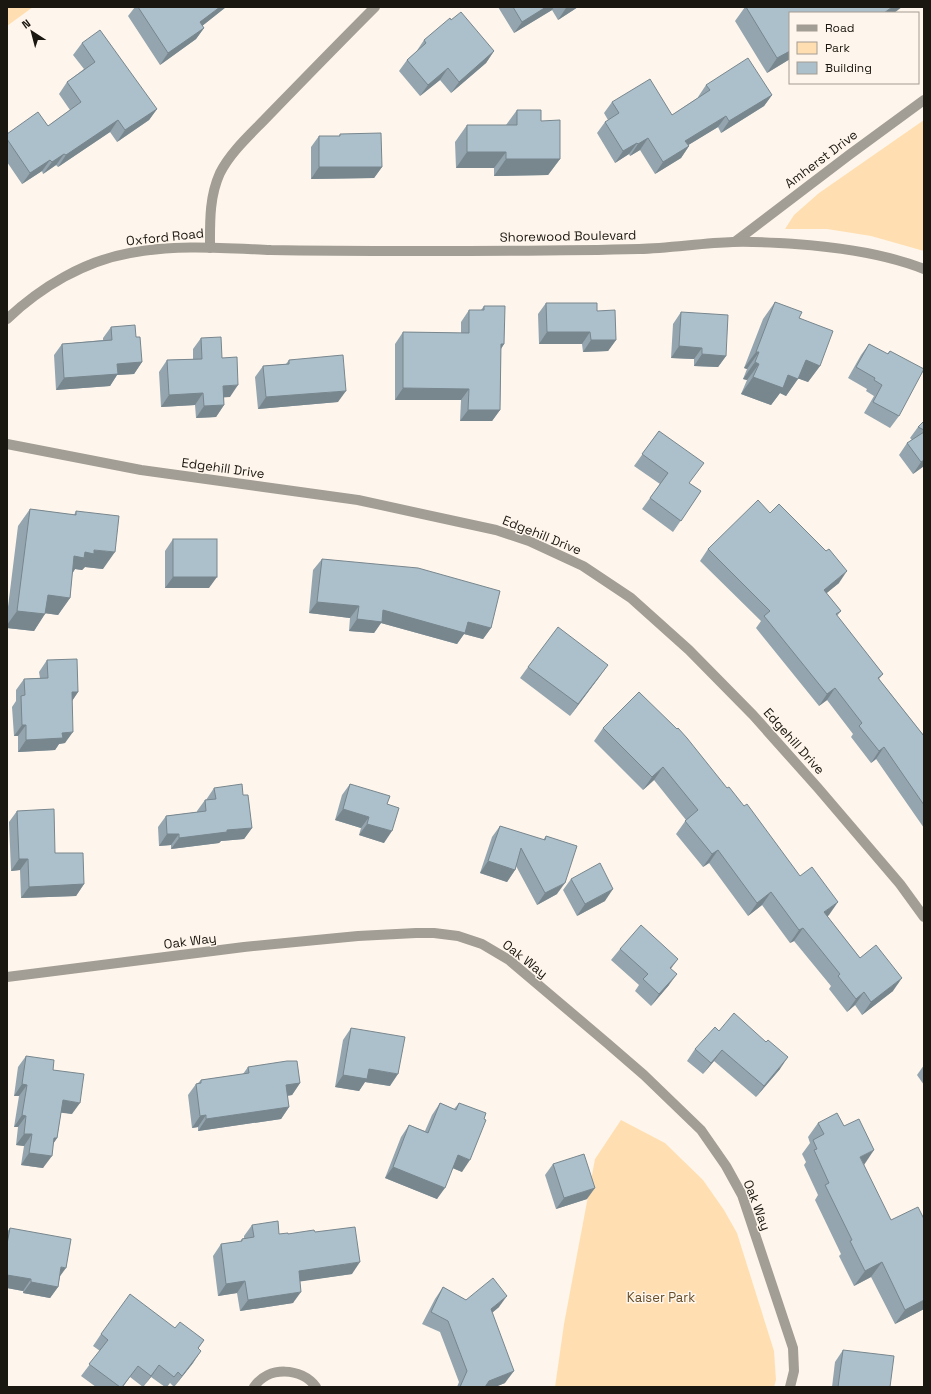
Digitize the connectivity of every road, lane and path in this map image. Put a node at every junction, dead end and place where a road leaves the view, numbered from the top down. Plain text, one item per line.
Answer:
1 (375, 7) edge
2 (924, 100) edge
3 (736, 242) junction
4 (210, 248) junction
5 (924, 268) edge
6 (7, 319) edge
7 (7, 444) edge
8 (924, 917) edge
9 (7, 977) edge
10 (254, 1387) edge
11 (316, 1387) edge
12 (790, 1387) edge

1 - 4 street, Oxford Road
2 - 3 street, Amherst Drive
3 - 4 street, Shorewood Boulevard
3 - 5 street, Shorewood Boulevard
4 - 6 street, Oxford Road
7 - 8 street, Edgehill Drive
9 - 12 street, Oak Way
10 - 11 street

